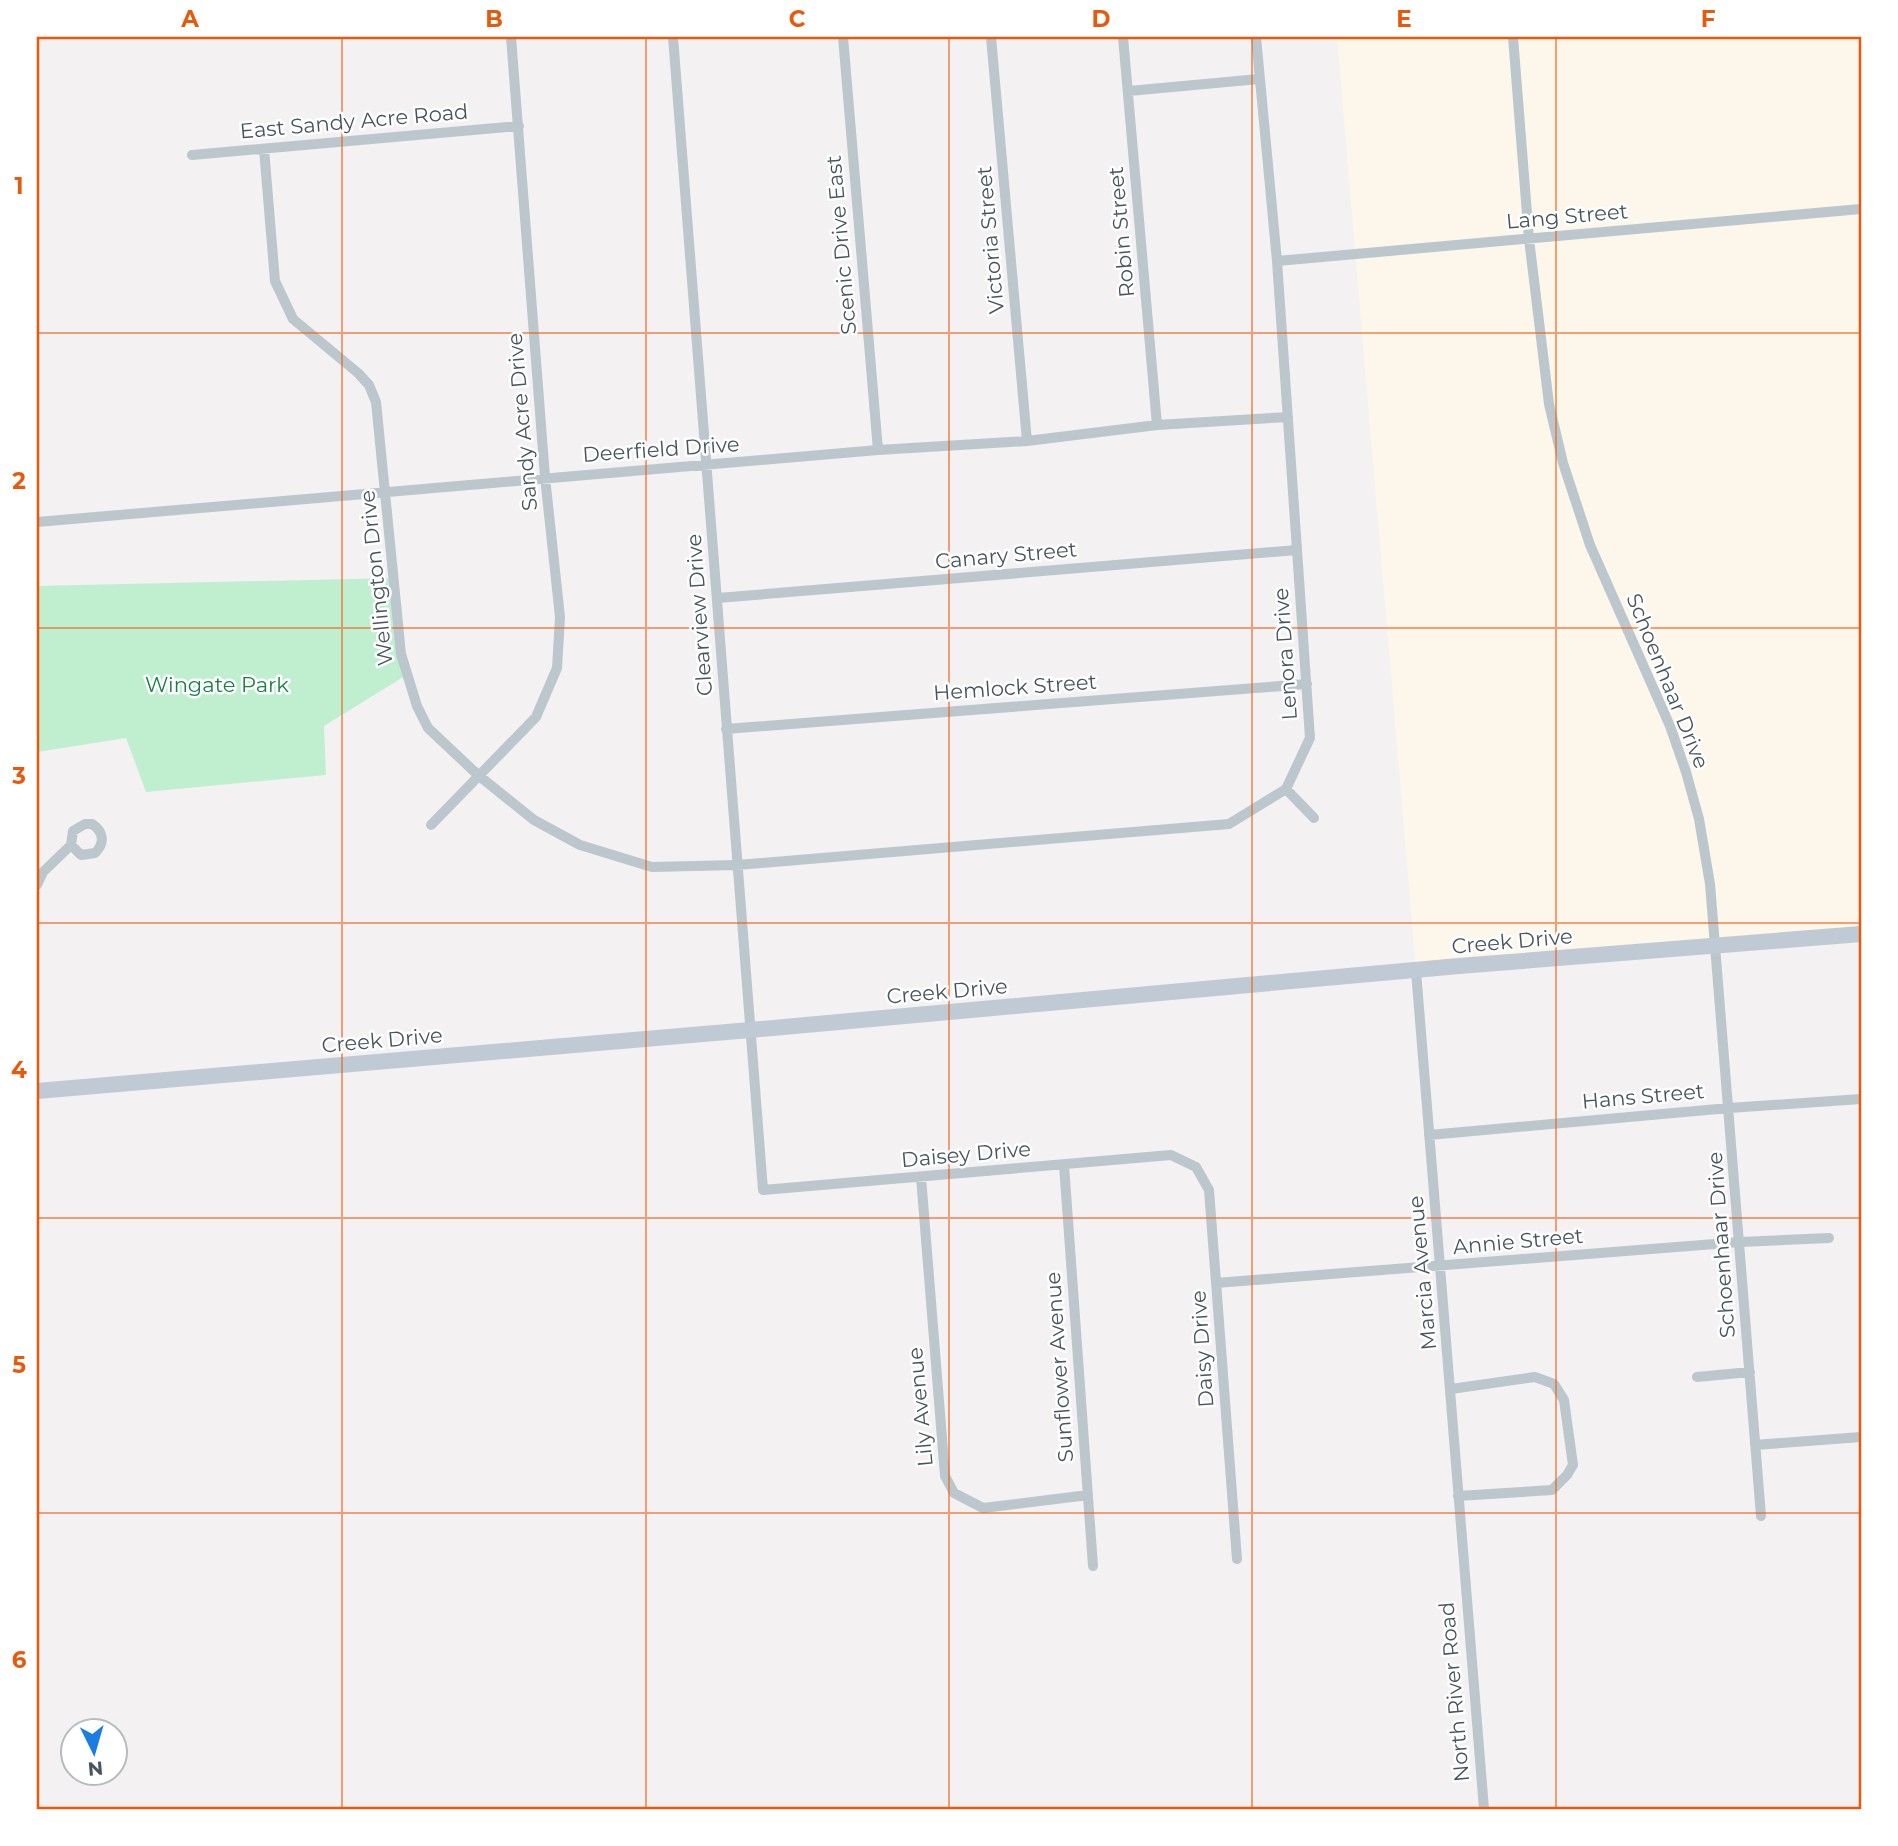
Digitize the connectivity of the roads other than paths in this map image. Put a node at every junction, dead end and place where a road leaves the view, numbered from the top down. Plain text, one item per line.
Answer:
1 (511, 37) edge
2 (673, 37) edge
3 (843, 37) edge
4 (991, 37) edge
5 (1124, 37) edge
6 (1256, 37) edge
7 (1513, 37) edge
8 (1259, 79) junction
9 (1129, 91) junction
10 (519, 126) junction
11 (264, 149) junction
12 (192, 155) dead end
13 (1861, 209) edge
14 (1530, 239) junction
15 (1277, 261) junction
16 (1287, 417) junction
17 (1157, 425) junction
18 (1027, 441) junction
19 (878, 450) junction
20 (706, 465) junction
21 (545, 477) junction
22 (386, 492) junction
23 (37, 522) edge
24 (1297, 550) junction
25 (718, 598) junction
26 (1307, 684) junction
27 (726, 729) junction
28 (478, 775) junction
29 (1286, 789) junction
30 (1314, 818) dead end
31 (431, 825) dead end
32 (71, 845) dead end
33 (737, 865) junction
34 (37, 884) edge
35 (1861, 934) edge
36 (1713, 947) junction
37 (1416, 971) junction
38 (750, 1030) junction
39 (37, 1091) edge
40 (1861, 1099) edge
41 (1729, 1108) junction
42 (1429, 1135) junction
43 (1171, 1155) joint
44 (1064, 1165) junction
45 (920, 1177) junction
46 (763, 1190) joint
47 (1829, 1238) dead end
48 (1740, 1242) junction
49 (1441, 1267) junction
50 (1216, 1283) junction
51 (1750, 1372) junction
52 (1697, 1377) dead end
53 (1451, 1389) junction
54 (1861, 1437) edge
55 (1755, 1446) junction
56 (1088, 1495) junction
57 (1458, 1496) junction
58 (1761, 1516) dead end
59 (1237, 1559) dead end
60 (1093, 1566) dead end
61 (1464, 1572) joint
62 (1484, 1809) edge

1 - 10 street, Sandy Acre Drive
2 - 20 street, Clearview Drive
3 - 19 street, Scenic Drive East
4 - 18 street, Victoria Street
5 - 9 street, Robin Street
6 - 8 street, Lenora Drive
7 - 14 street, Schoenhaar Drive
8 - 9 street
8 - 15 street, Lenora Drive
9 - 17 street, Robin Street
10 - 11 street, East Sandy Acre Road
10 - 21 street, Sandy Acre Drive
11 - 12 street, East Sandy Acre Road
11 - 22 street, Wellington Drive
13 - 14 street, Lang Street
14 - 15 street, Lang Street
14 - 36 street, Schoenhaar Drive
15 - 16 street, Lenora Drive
16 - 17 street, Deerfield Drive
16 - 24 street, Lenora Drive
17 - 18 street, Deerfield Drive
18 - 19 street, Deerfield Drive
19 - 20 street, Deerfield Drive
20 - 21 street, Deerfield Drive
20 - 25 street, Clearview Drive
21 - 22 street, Deerfield Drive
21 - 28 street, Sandy Acre Drive
22 - 23 street, Deerfield Drive
22 - 28 street, Wellington Drive
24 - 25 street, Canary Street
24 - 26 street, Lenora Drive
25 - 27 street, Clearview Drive
26 - 27 street, Hemlock Street
26 - 29 street, Lenora Drive
27 - 33 street, Clearview Drive
28 - 31 street, Sandy Acre Drive
28 - 33 street, Wellington Drive
29 - 30 street
29 - 33 street
32 - 34 street
33 - 38 street, Clearview Drive
35 - 36 street, Creek Drive
36 - 37 street, Creek Drive
36 - 41 street, Schoenhaar Drive
37 - 38 street, Creek Drive
37 - 42 street, Marcia Avenue
38 - 39 street, Creek Drive
38 - 46 street, Clearview Drive
40 - 41 street, Hans Street
41 - 42 street, Hans Street
41 - 48 street, Schoenhaar Drive
42 - 49 street, Marcia Avenue
43 - 44 street, Daisey Drive
43 - 50 street, Daisy Drive
44 - 45 street, Daisey Drive
44 - 56 street, Sunflower Avenue
45 - 46 street, Daisey Drive
45 - 56 street, Lily Avenue
47 - 48 street, Annie Street
48 - 49 street, Annie Street
48 - 51 street, Schoenhaar Drive
49 - 50 street, Annie Street
49 - 53 street, Marcia Avenue
50 - 59 street, Daisy Drive
51 - 52 street
51 - 55 street, Schoenhaar Drive
53 - 57 street, Marcia Avenue
53 - 57 street
54 - 55 street
55 - 58 street, Schoenhaar Drive
56 - 60 street, Sunflower Avenue
57 - 61 street, Marcia Avenue
61 - 62 street, North River Road

